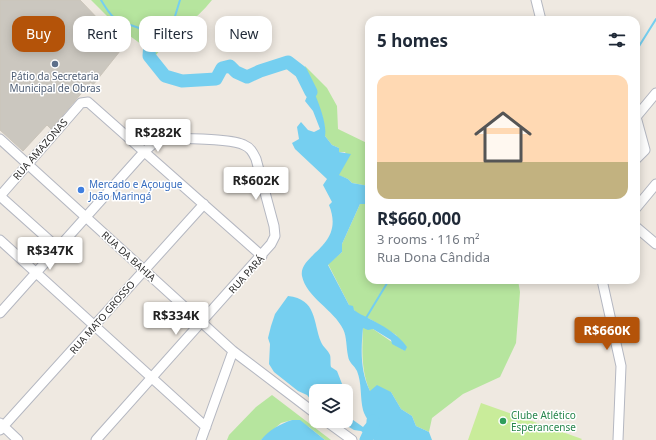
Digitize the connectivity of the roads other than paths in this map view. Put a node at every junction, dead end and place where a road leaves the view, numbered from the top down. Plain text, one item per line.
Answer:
1 (536, 0) edge
2 (540, 16) edge
3 (656, 93) edge
4 (640, 112) edge
5 (640, 132) edge
6 (0, 139) edge
7 (144, 152) junction
8 (640, 155) edge
9 (27, 163) junction
10 (656, 184) edge
11 (0, 196) edge
12 (640, 203) edge
13 (204, 204) junction
14 (86, 217) junction
15 (640, 230) edge
16 (0, 240) edge
17 (656, 244) edge
18 (58, 248) junction
19 (262, 256) junction
20 (144, 269) junction
21 (35, 272) junction
22 (603, 284) edge
23 (0, 313) edge
24 (202, 322) junction
25 (94, 327) junction
26 (233, 351) junction
27 (152, 378) junction
28 (309, 409) edge
29 (1, 427) edge
30 (206, 427) junction
31 (336, 428) edge
32 (18, 440) edge
33 (96, 440) edge
34 (201, 440) edge
35 (352, 440) edge
36 (618, 440) edge

1 - 2 street
3 - 4 street
5 - 8 street
6 - 9 street, RUA DA BAHIA
7 - 9 street, RUA AMAZONAS
7 - 13 street
7 - 14 street
7 - 19 street, RUA PARÁ
9 - 11 street, RUA AMAZONAS
9 - 14 street, RUA DA BAHIA
10 - 12 street
11 - 18 street
13 - 19 street
13 - 20 street, RUA MATO GROSSO
14 - 18 street
14 - 20 street, RUA DA BAHIA
15 - 17 street
16 - 21 street
18 - 21 street
19 - 24 street, RUA PARÁ
20 - 24 street, RUA DA BAHIA
20 - 25 street, RUA MATO GROSSO
21 - 23 street
21 - 25 street
22 - 36 street
24 - 26 street, RUA DA BAHIA
24 - 27 street, RUA PARÁ
25 - 27 street
25 - 29 street, RUA MATO GROSSO
26 - 28 street, RUA DA BAHIA
26 - 30 street
27 - 30 street
27 - 33 street, RUA PARÁ
29 - 32 street
30 - 34 street
31 - 35 street

